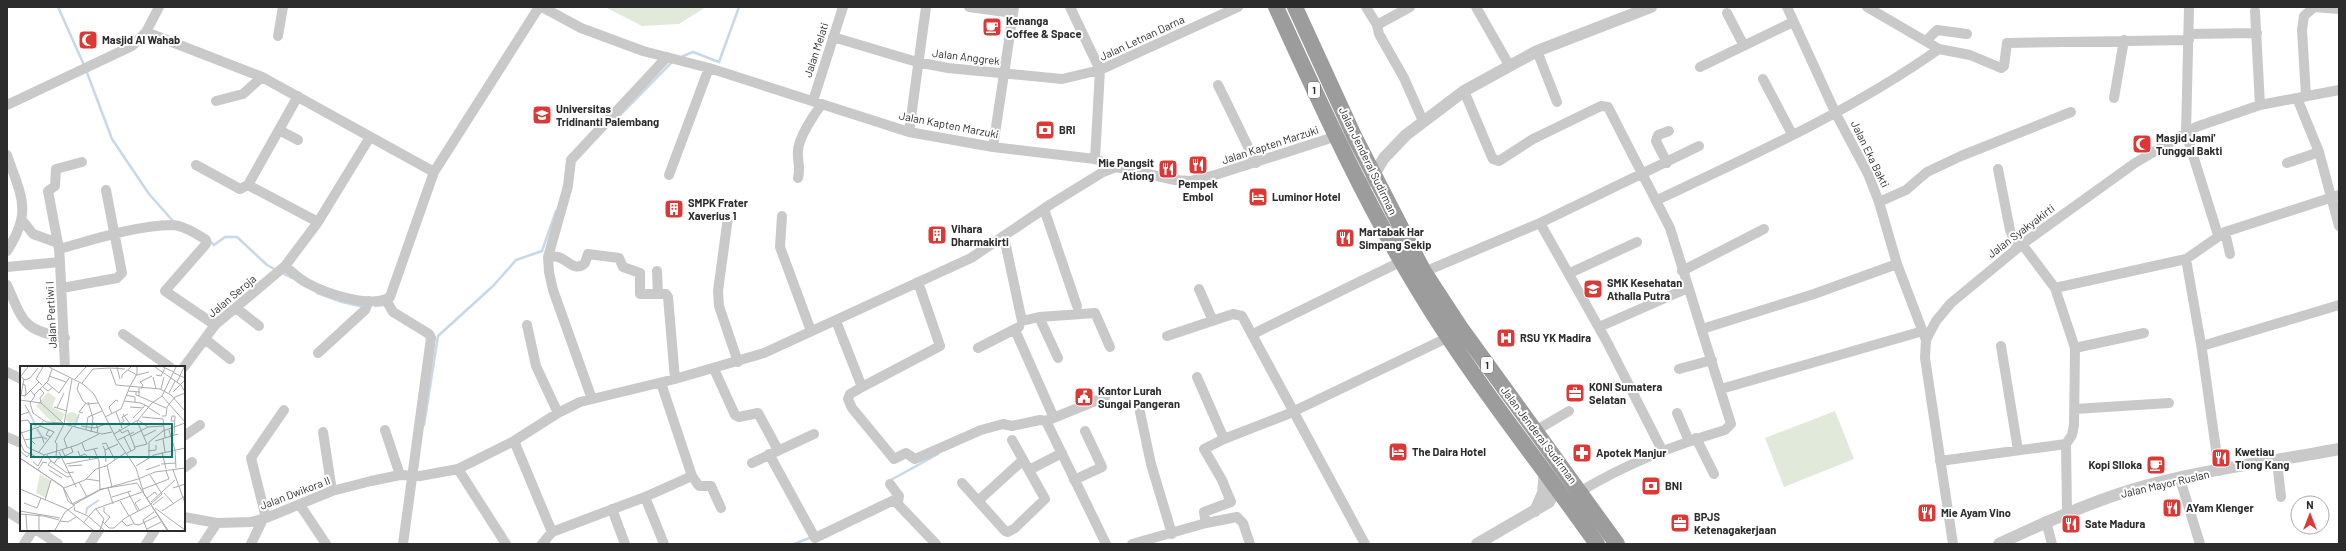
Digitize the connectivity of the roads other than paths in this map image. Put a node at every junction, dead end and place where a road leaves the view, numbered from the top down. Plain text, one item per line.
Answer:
1 (159, 7) edge
2 (282, 7) edge
3 (539, 7) edge
4 (542, 7) edge
5 (843, 7) edge
6 (926, 7) edge
7 (969, 7) edge
8 (1070, 7) edge
9 (1238, 7) edge
10 (1276, 7) edge
11 (1295, 7) edge
12 (1366, 7) edge
13 (1410, 7) edge
14 (1787, 7) edge
15 (1867, 7) edge
16 (2189, 7) edge
17 (2314, 7) edge
18 (1478, 8) edge
19 (1645, 8) edge
20 (2339, 9) edge
21 (1013, 10) edge
22 (2255, 12) dead end
23 (1727, 13) dead end
24 (1793, 22) junction
25 (1377, 25) junction
26 (146, 32) junction
27 (2257, 33) junction
28 (1967, 34) dead end
29 (278, 36) dead end
30 (833, 37) junction
31 (2189, 37) junction
32 (1927, 40) junction
33 (2124, 40) junction
34 (1743, 44) junction
35 (1939, 49) junction
36 (1537, 51) junction
37 (673, 59) junction
38 (918, 62) junction
39 (1509, 65) junction
40 (1700, 67) dead end
41 (709, 68) junction
42 (1100, 70) junction
43 (1003, 74) junction
44 (262, 77) junction
45 (1763, 79) dead end
46 (1218, 84) dead end
47 (2339, 90) edge
48 (1464, 91) junction
49 (298, 96) junction
50 (2302, 97) junction
51 (2114, 98) dead end
52 (216, 101) dead end
53 (818, 102) junction
54 (1557, 102) dead end
55 (7, 105) edge
56 (2260, 105) junction
57 (1835, 112) junction
58 (2071, 112) dead end
59 (1423, 121) junction
60 (279, 130) junction
61 (1669, 131) dead end
62 (909, 132) junction
63 (2186, 132) junction
64 (1792, 134) junction
65 (1337, 136) junction
66 (370, 137) junction
67 (298, 140) dead end
68 (1699, 146) dead end
69 (993, 147) junction
70 (2318, 152) junction
71 (7, 155) edge
72 (1095, 159) junction
73 (82, 162) dead end
74 (1256, 163) junction
75 (1667, 163) junction
76 (2287, 163) dead end
77 (196, 165) dead end
78 (1116, 167) junction
79 (1998, 169) dead end
80 (434, 172) junction
81 (1642, 173) junction
82 (1374, 175) junction
83 (669, 176) dead end
84 (798, 178) dead end
85 (248, 185) junction
86 (106, 190) dead end
87 (1364, 190) junction
88 (2335, 196) edge
89 (1657, 200) junction
90 (1879, 202) junction
91 (1044, 209) junction
92 (782, 216) dead end
93 (728, 217) dead end
94 (22, 220) junction
95 (318, 222) junction
96 (1540, 223) junction
97 (2339, 226) edge
98 (1764, 229) dead end
99 (115, 233) junction
100 (2221, 234) junction
101 (1004, 237) junction
102 (1637, 242) dead end
103 (58, 246) junction
104 (2019, 246) junction
105 (7, 251) edge
106 (2230, 254) dead end
107 (548, 257) junction
108 (2186, 258) junction
109 (1402, 261) junction
110 (60, 262) junction
111 (1897, 264) junction
112 (7, 267) edge
113 (283, 269) junction
114 (1682, 270) junction
115 (657, 271) dead end
116 (1424, 272) junction
117 (1570, 273) junction
118 (918, 282) junction
119 (7, 285) edge
120 (62, 288) junction
121 (1688, 288) junction
122 (2055, 288) junction
123 (1199, 289) dead end
124 (658, 294) junction
125 (387, 304) junction
126 (367, 305) junction
127 (2339, 305) edge
128 (1077, 306) dead end
129 (236, 308) junction
130 (1039, 317) junction
131 (836, 321) junction
132 (1022, 321) junction
133 (1214, 321) junction
134 (215, 325) junction
135 (259, 326) dead end
136 (527, 326) dead end
137 (1599, 327) junction
138 (1702, 329) junction
139 (1015, 330) junction
140 (811, 331) junction
141 (2144, 333) dead end
142 (123, 334) dead end
143 (1254, 334) junction
144 (1924, 335) junction
145 (1167, 336) dead end
146 (1449, 337) junction
147 (65, 338) junction
148 (205, 339) junction
149 (2002, 346) dead end
150 (2202, 346) junction
151 (1110, 347) dead end
152 (978, 348) dead end
153 (2075, 348) junction
154 (318, 353) dead end
155 (1058, 358) dead end
156 (230, 359) dead end
157 (1712, 360) junction
158 (738, 362) junction
159 (65, 366) edge
160 (169, 366) edge
161 (185, 366) edge
162 (714, 369) junction
163 (1679, 369) dead end
164 (7, 372) edge
165 (1197, 377) dead end
166 (20, 378) edge
167 (675, 379) junction
168 (661, 383) junction
169 (862, 387) junction
170 (1721, 389) junction
171 (1105, 397) dead end
172 (592, 399) junction
173 (2169, 403) dead end
174 (2075, 409) junction
175 (284, 410) dead end
176 (1294, 411) junction
177 (1570, 411) dead end
178 (1140, 412) dead end
179 (558, 413) junction
180 (1677, 413) dead end
181 (1050, 420) junction
182 (200, 425) dead end
183 (386, 430) dead end
184 (1085, 431) dead end
185 (1535, 431) junction
186 (323, 432) dead end
187 (814, 434) dead end
188 (185, 435) edge
189 (7, 437) edge
190 (1224, 439) junction
191 (1012, 440) dead end
192 (1692, 440) junction
193 (514, 441) junction
194 (20, 443) edge
195 (2066, 444) junction
196 (2339, 449) edge
197 (1662, 450) junction
198 (2018, 450) junction
199 (774, 452) junction
200 (1062, 453) junction
201 (1023, 460) junction
202 (1940, 461) junction
203 (2278, 461) junction
204 (752, 463) dead end
205 (458, 469) junction
206 (1029, 470) junction
207 (2219, 471) junction
208 (1567, 473) junction
209 (1714, 474) dead end
210 (400, 475) junction
211 (415, 476) junction
212 (692, 476) junction
213 (1549, 476) junction
214 (2180, 479) junction
215 (1074, 480) junction
216 (962, 483) dead end
217 (890, 484) dead end
218 (332, 491) junction
219 (1581, 491) junction
220 (645, 497) junction
221 (2280, 497) dead end
222 (978, 501) junction
223 (898, 502) junction
224 (300, 505) junction
225 (721, 508) dead end
226 (612, 509) junction
227 (7, 511) edge
228 (2067, 514) junction
229 (185, 517) edge
230 (20, 519) edge
231 (265, 519) junction
232 (2046, 521) junction
233 (216, 523) junction
234 (1206, 523) junction
235 (32, 531) edge
236 (38, 531) edge
237 (98, 531) edge
238 (154, 531) edge
239 (552, 532) junction
240 (1172, 534) junction
241 (813, 538) edge
242 (24, 544) edge
243 (58, 544) edge
244 (90, 544) edge
245 (146, 544) edge
246 (203, 544) edge
247 (251, 544) edge
248 (326, 544) edge
249 (403, 544) edge
250 (506, 544) edge
251 (542, 544) edge
252 (625, 544) edge
253 (664, 544) edge
254 (936, 544) edge
255 (1106, 544) edge
256 (1132, 544) edge
257 (1250, 544) edge
258 (1365, 544) edge
259 (1477, 544) edge
260 (1597, 544) edge
261 (1617, 544) edge
262 (1952, 544) edge
263 (1999, 544) edge
264 (2052, 544) edge
265 (2200, 544) edge

1 - 26 street
2 - 29 street
3 - 80 street
4 - 37 street, Jalan Kapten Marzuki
5 - 30 street, Jalan Melati
6 - 38 street
7 - 21 street
8 - 42 street
9 - 42 street, Jalan Letnan Darna
10 - 65 highway, Jalan Jenderal Sudirman / 1
11 - 82 highway, Jalan Jenderal Sudirman / 1
12 - 25 street
13 - 25 street
14 - 24 street, Jalan Eka Bakti
15 - 32 street
16 - 31 street
17 - 20 street
17 - 50 street
18 - 39 street
19 - 36 street
21 - 43 street
22 - 27 street
23 - 34 street
24 - 34 street
24 - 57 street, Jalan Eka Bakti
25 - 59 street
26 - 44 street
26 - 55 street
27 - 31 street
27 - 56 street
28 - 32 street
30 - 38 street, Jalan Anggrek
30 - 53 street, Jalan Melati
31 - 33 street
31 - 63 street
32 - 35 street
33 - 35 street
33 - 51 street
34 - 40 street
35 - 57 street
36 - 39 street
36 - 54 street
37 - 41 street, Jalan Kapten Marzuki
37 - 107 street
38 - 43 street, Jalan Anggrek
38 - 62 street
39 - 48 street
41 - 53 street, Jalan Kapten Marzuki
41 - 83 street
42 - 43 street, Jalan Anggrek
42 - 72 street
43 - 69 street
44 - 49 street
44 - 52 street
45 - 64 street
46 - 74 street
47 - 50 street, Jalan Syakyakirti
48 - 59 street
48 - 81 street
49 - 60 street
49 - 66 street
50 - 56 street, Jalan Syakyakirti
50 - 70 street
53 - 62 street, Jalan Kapten Marzuki
53 - 84 street, Jalan Melati
56 - 63 street, Jalan Syakyakirti
57 - 64 street
57 - 90 street, Jalan Eka Bakti
58 - 90 street
59 - 82 street
60 - 67 street
60 - 85 street
61 - 75 street
62 - 69 street, Jalan Kapten Marzuki
63 - 100 street
63 - 104 street, Jalan Syakyakirti
64 - 89 street
65 - 74 street, Jalan Kapten Marzuki
65 - 87 highway, Jalan Jenderal Sudirman / 1
66 - 80 street
66 - 95 street, Jalan Seroja
68 - 75 street
69 - 72 street, Jalan Kapten Marzuki
70 - 76 street
70 - 88 street
71 - 94 street
72 - 78 street, Jalan Kapten Marzuki
73 - 103 street, Jalan Pertiwi I
74 - 78 street, Jalan Kapten Marzuki
75 - 81 street
77 - 85 street
78 - 91 street, Jalan Dwikora II
79 - 104 street
80 - 125 street
81 - 89 street
81 - 96 street
82 - 87 street
82 - 116 highway, Jalan Jenderal Sudirman / 1
85 - 95 street
86 - 99 street
87 - 109 highway, Jalan Jenderal Sudirman / 1
88 - 97 street
88 - 100 street
89 - 114 street
90 - 111 street, Jalan Eka Bakti
91 - 101 street, Jalan Dwikora II
91 - 128 street
92 - 140 street
93 - 158 street
94 - 103 street
94 - 105 street
95 - 113 street, Jalan Seroja
96 - 116 street
96 - 117 street
98 - 114 street
99 - 103 street
99 - 120 street
99 - 134 street
100 - 106 street
100 - 108 street
101 - 118 street, Jalan Dwikora II
101 - 132 street
102 - 117 street
103 - 110 street, Jalan Pertiwi I
104 - 122 street
104 - 144 street, Jalan Syakyakirti
107 - 124 street
107 - 172 street
108 - 122 street
108 - 150 street
109 - 143 street
109 - 146 highway, Jalan Jenderal Sudirman / 1
110 - 112 street
110 - 120 street, Jalan Pertiwi I
111 - 138 street
111 - 144 street, Jalan Eka Bakti
113 - 126 street
113 - 129 street, Jalan Seroja
114 - 121 street
115 - 124 street
116 - 185 highway, Jalan Jenderal Sudirman / 1
117 - 137 street
118 - 131 street, Jalan Dwikora II
118 - 169 street
119 - 147 street
120 - 147 street, Jalan Pertiwi I
121 - 137 street
121 - 138 street
122 - 153 street
123 - 133 street
124 - 167 street
125 - 126 street
125 - 211 street
126 - 154 street
127 - 150 street
129 - 134 street, Jalan Seroja
129 - 135 street
130 - 132 street
130 - 151 street
130 - 155 street
131 - 140 street, Jalan Dwikora II
131 - 169 street
132 - 139 street
133 - 143 street
133 - 145 street
134 - 148 street, Jalan Seroja
136 - 179 street
137 - 197 street
138 - 157 street
139 - 152 street
139 - 181 street
140 - 158 street, Jalan Dwikora II
141 - 153 street
142 - 160 street
143 - 176 street
144 - 170 street
144 - 202 street, Jalan Syakyakirti
146 - 176 street
146 - 213 highway, Jalan Jenderal Sudirman / 1
147 - 159 street, Jalan Pertiwi I
148 - 156 street
148 - 161 street, Jalan Seroja
149 - 198 street
150 - 207 street
153 - 174 street
157 - 163 street
157 - 170 street
158 - 162 street, Jalan Dwikora II
162 - 167 street, Jalan Dwikora II
162 - 199 street
164 - 166 street
165 - 190 street
167 - 168 street, Jalan Dwikora II
168 - 172 street, Jalan Dwikora II
168 - 212 street
169 - 181 street
170 - 192 street
171 - 181 street
172 - 179 street, Jalan Dwikora II
173 - 174 street
174 - 195 street
175 - 231 street
176 - 190 street
176 - 258 street
177 - 185 street
178 - 240 street
179 - 193 street, Jalan Dwikora II
180 - 192 street
181 - 200 street
182 - 188 street
183 - 210 street
184 - 215 street
185 - 208 highway, Jalan Jenderal Sudirman / 1
186 - 218 street
187 - 199 street
189 - 194 street
190 - 234 street
191 - 201 street
192 - 197 street
192 - 209 street
193 - 205 street, Jalan Dwikora II
193 - 239 street
195 - 198 street
195 - 228 street
196 - 203 street, Jalan Mayor Ruslan
197 - 219 street
198 - 202 street
199 - 204 street
199 - 241 street
200 - 206 street
200 - 215 street
201 - 206 street
201 - 222 street
202 - 262 street, Jalan Syakyakirti
203 - 207 street, Jalan Mayor Ruslan
203 - 221 street
205 - 211 street, Jalan Dwikora II
205 - 250 street
206 - 222 street
207 - 214 street, Jalan Mayor Ruslan
208 - 213 highway
208 - 219 highway, Jalan Jenderal Sudirman / 1
210 - 211 street, Jalan Dwikora II
210 - 218 street, Jalan Dwikora II
211 - 249 street
212 - 220 street
212 - 225 street
213 - 259 street
213 - 260 highway, Jalan Jenderal Sudirman / 1
214 - 228 street, Jalan Mayor Ruslan
214 - 265 street
215 - 255 street
216 - 222 street
217 - 223 street
218 - 224 street, Jalan Dwikora II
219 - 261 highway, Jalan Jenderal Sudirman / 1
220 - 226 street
220 - 253 street
223 - 241 street
223 - 254 street
224 - 231 street, Jalan Dwikora II
224 - 248 street
226 - 239 street
226 - 252 street
227 - 230 street
228 - 232 street, Jalan Mayor Ruslan
229 - 233 street, Jalan Dwikora II
231 - 233 street, Jalan Dwikora II
231 - 247 street
232 - 263 street, Jalan Mayor Ruslan
232 - 264 street
233 - 246 street
234 - 240 street
234 - 257 street
235 - 242 street
236 - 243 street
237 - 244 street
238 - 245 street
239 - 251 street
240 - 256 street

